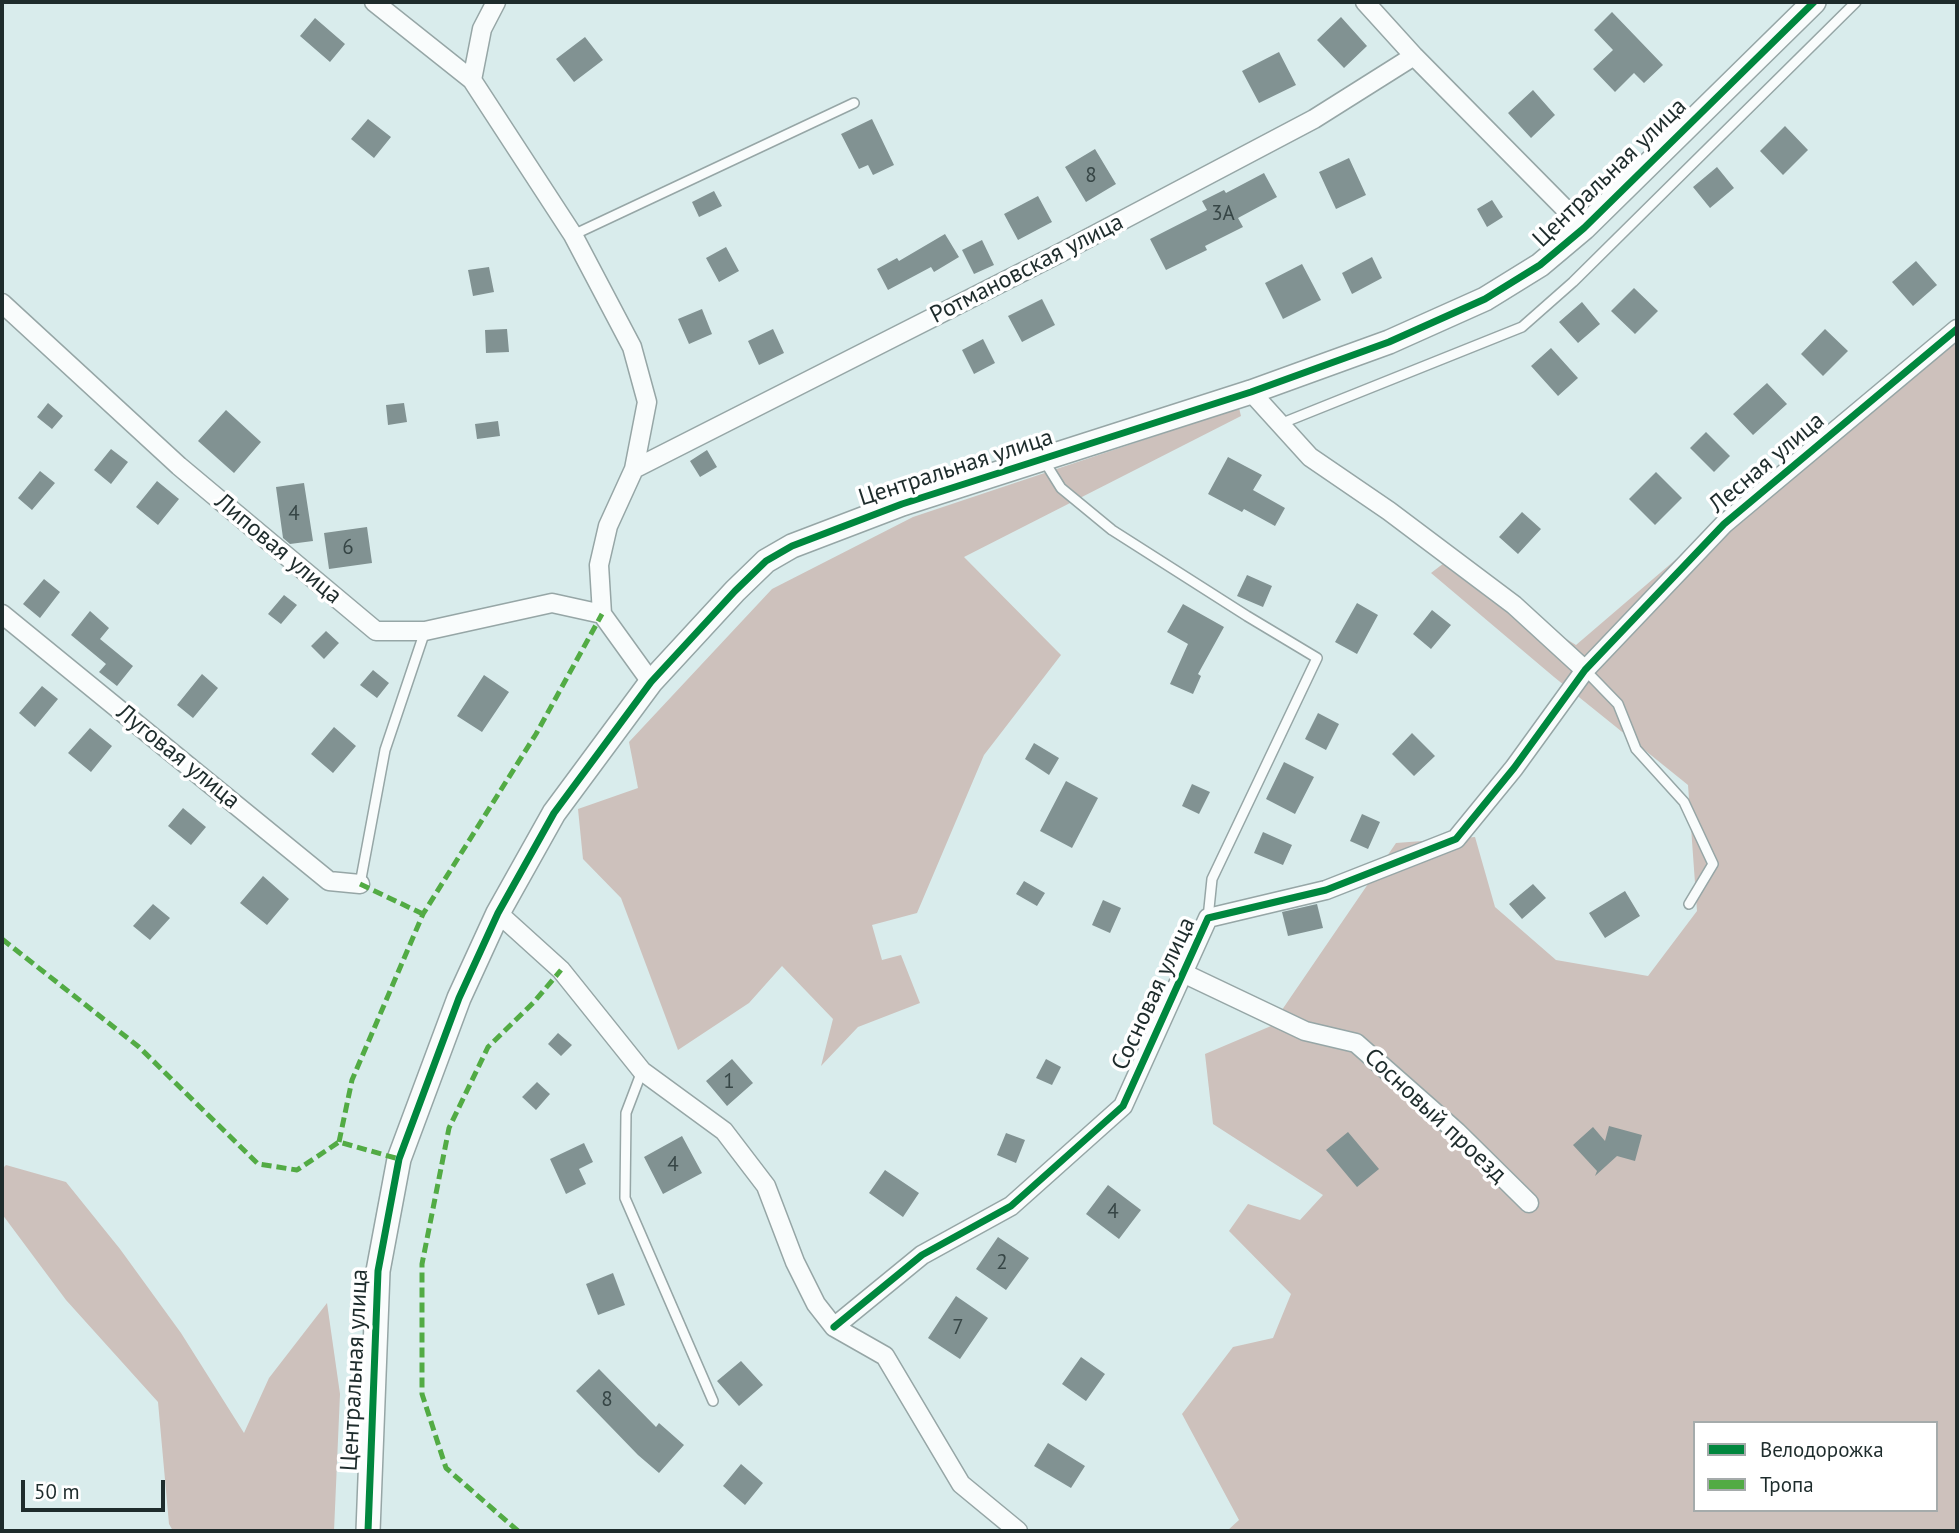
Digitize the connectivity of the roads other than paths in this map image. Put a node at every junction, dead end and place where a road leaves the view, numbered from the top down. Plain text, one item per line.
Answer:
1 (374, 2) edge
2 (496, 2) edge
3 (1365, 2) edge
4 (1814, 2) edge
5 (1856, 2) edge
6 (1414, 56) junction
7 (472, 80) junction
8 (854, 103) dead end
9 (1584, 228) junction
10 (573, 235) junction
11 (5, 312) edge
12 (1957, 329) edge
13 (1251, 392) junction
14 (1280, 424) junction
15 (1043, 460) junction
16 (634, 469) junction
17 (2, 614) edge
18 (602, 614) junction
19 (425, 631) junction
20 (1585, 670) junction
21 (651, 682) junction
22 (360, 884) joint
23 (1689, 904) dead end
24 (498, 913) junction
25 (1208, 918) junction
26 (1183, 973) junction
27 (642, 1071) junction
28 (1529, 1203) dead end
29 (834, 1327) junction
30 (713, 1401) dead end
31 (368, 1531) edge
32 (1018, 1531) edge

1 - 7 street
2 - 7 street
3 - 6 street
4 - 9 street, Центральная улица
5 - 14 lane
6 - 9 street
6 - 16 street, Ротмановская улица
7 - 10 street
8 - 10 lane
9 - 13 street, Центральная улица
10 - 16 street
11 - 19 street, Липовая улица
12 - 20 street, Лесная улица
13 - 14 street
13 - 15 street, Центральная улица
14 - 20 street
15 - 21 street, Центральная улица
15 - 25 lane
16 - 18 street
17 - 22 street, Луговая улица
18 - 19 street, Липовая улица
18 - 21 street
19 - 22 lane
20 - 23 lane
20 - 25 street, Сосновая улица
21 - 24 street, Центральная улица
24 - 27 street
24 - 31 street, Центральная улица
25 - 26 street, Сосновая улица
26 - 28 street, Сосновый проезд
26 - 29 street, Сосновая улица
27 - 29 street
27 - 30 lane
29 - 32 street

